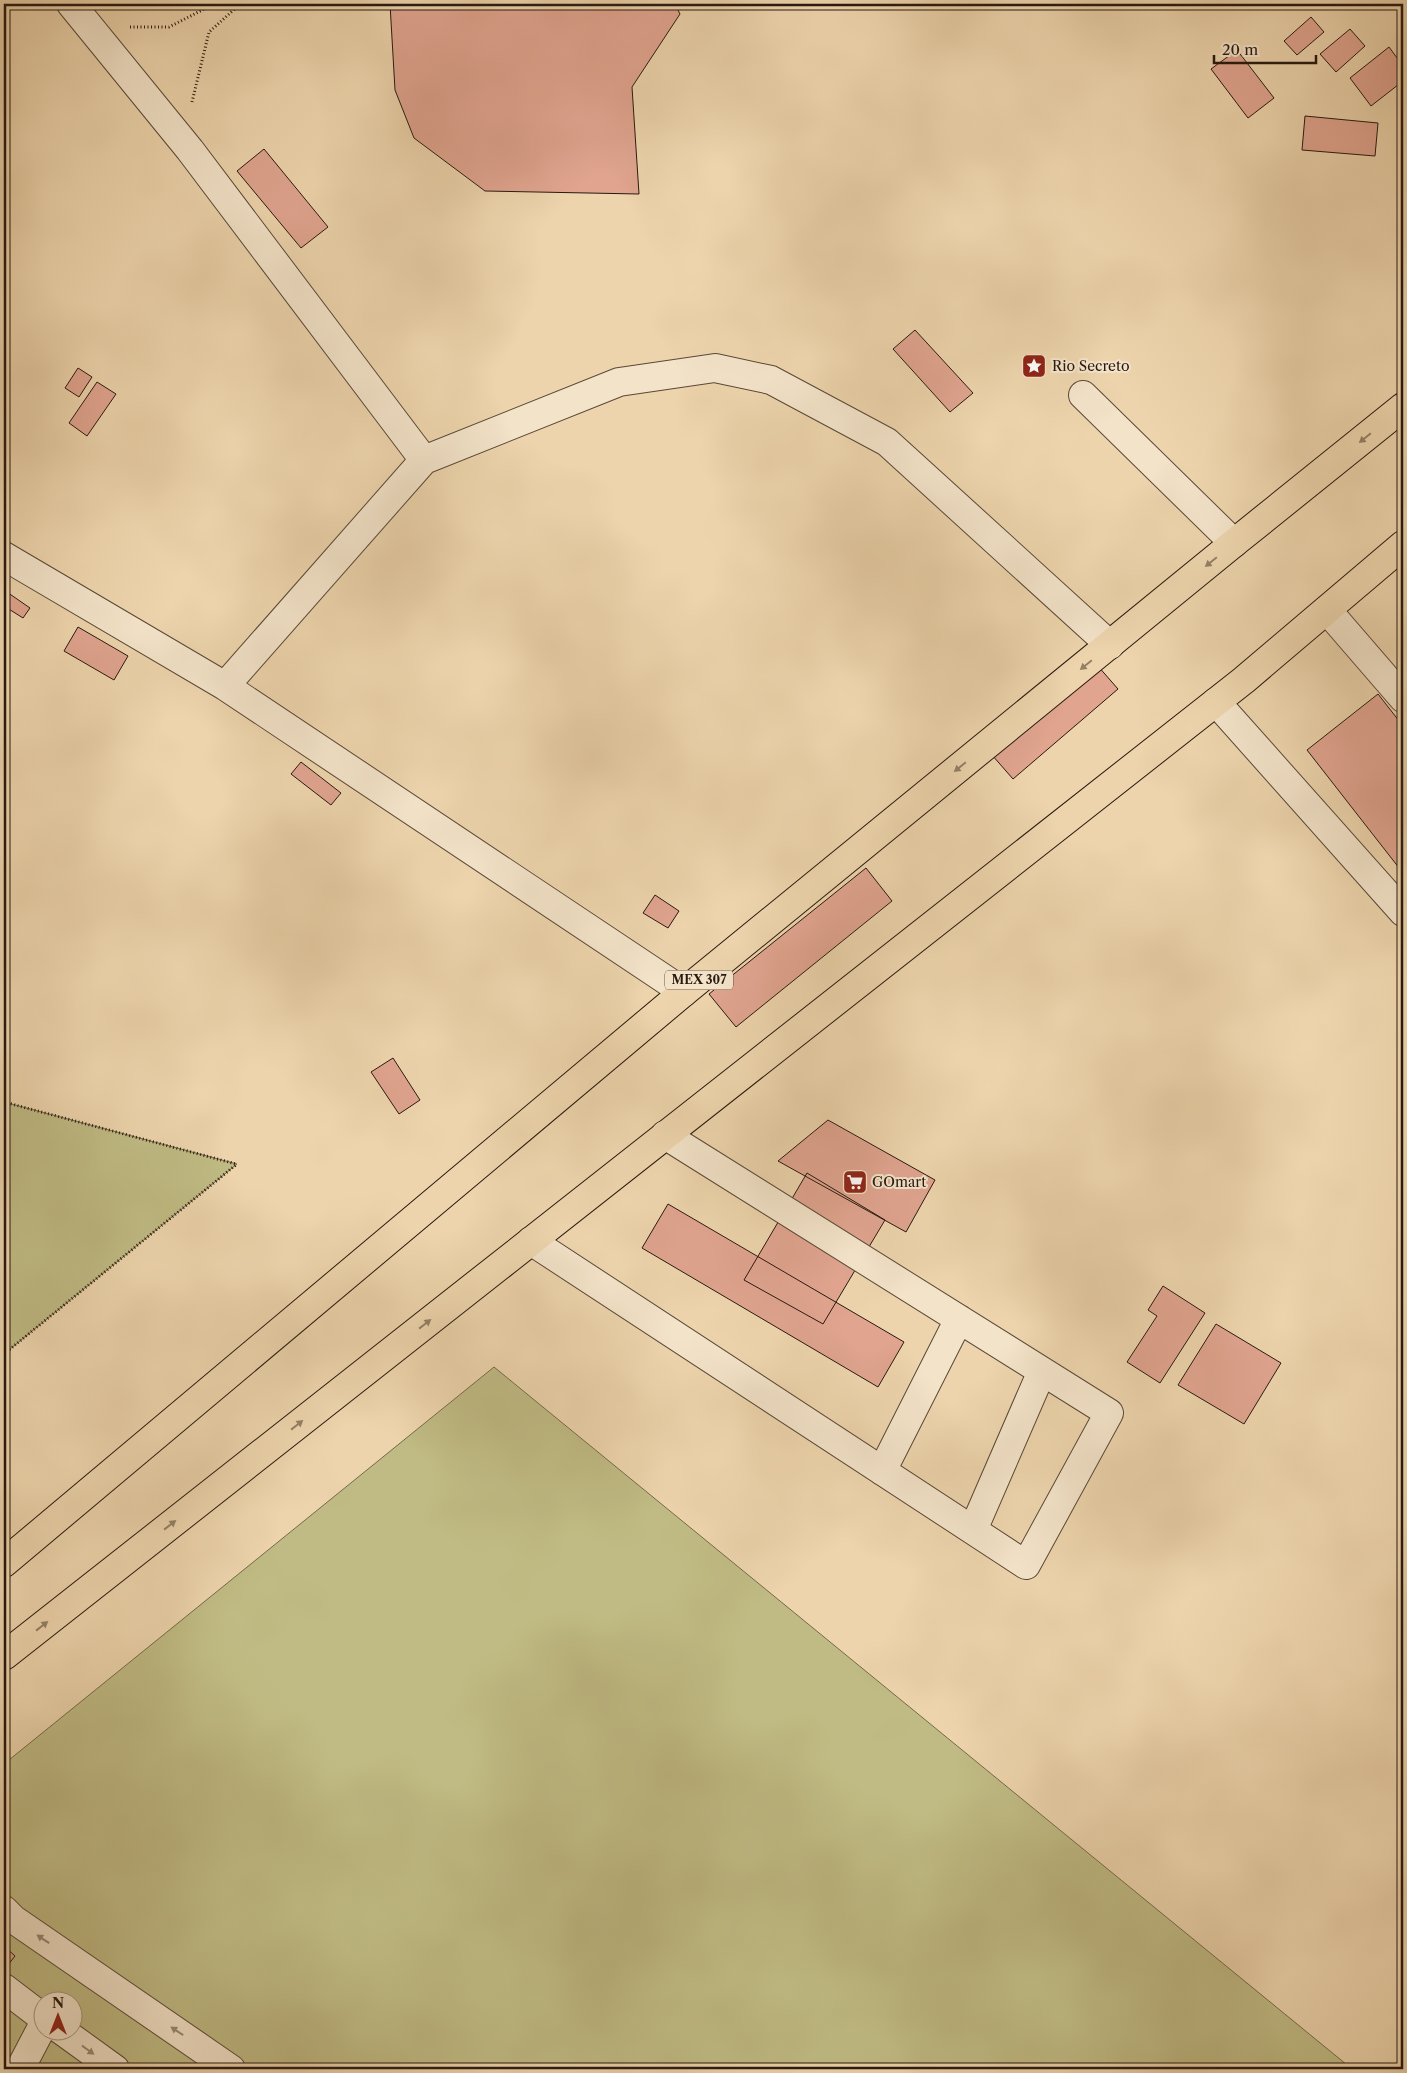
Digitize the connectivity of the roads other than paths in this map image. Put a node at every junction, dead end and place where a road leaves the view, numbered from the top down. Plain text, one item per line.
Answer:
1 (72, 4) edge
2 (1082, 395) dead end
3 (1403, 407) edge
4 (424, 460) junction
5 (1234, 543) junction
6 (1403, 545) edge
7 (4, 556) edge
8 (1327, 610) junction
9 (1110, 645) junction
10 (225, 686) junction
11 (1403, 698) edge
12 (1216, 702) junction
13 (1403, 912) edge
14 (684, 992) junction
15 (665, 1135) junction
16 (531, 1241) junction
17 (959, 1319) junction
18 (1042, 1371) junction
19 (882, 1471) junction
20 (973, 1530) junction
21 (4, 1563) edge
22 (4, 1656) edge
23 (4, 1910) edge
24 (4, 1988) edge
25 (32, 2009) edge
26 (35, 2040) edge
27 (75, 2040) edge
28 (200, 2060) edge
29 (20, 2069) edge
30 (114, 2069) edge
31 (231, 2069) edge

1 - 4 street
2 - 5 street
3 -> 5 highway, MEX 307
4 - 9 street
4 - 10 street
5 -> 9 highway, MEX 307
6 - 8 highway
7 - 10 street
8 - 11 street
8 - 12 highway
9 -> 14 highway, MEX 307
10 - 14 street
12 - 13 street
12 - 15 highway
14 - 21 highway, MEX 307
15 - 16 highway
15 - 17 street
16 - 19 street
22 -> 16 highway
17 - 18 street
17 - 19 street
18 - 20 street
18 - 20 street
19 - 20 street
28 -> 23 street
24 - 25 street
26 - 29 street
27 -> 30 street
28 - 31 street

